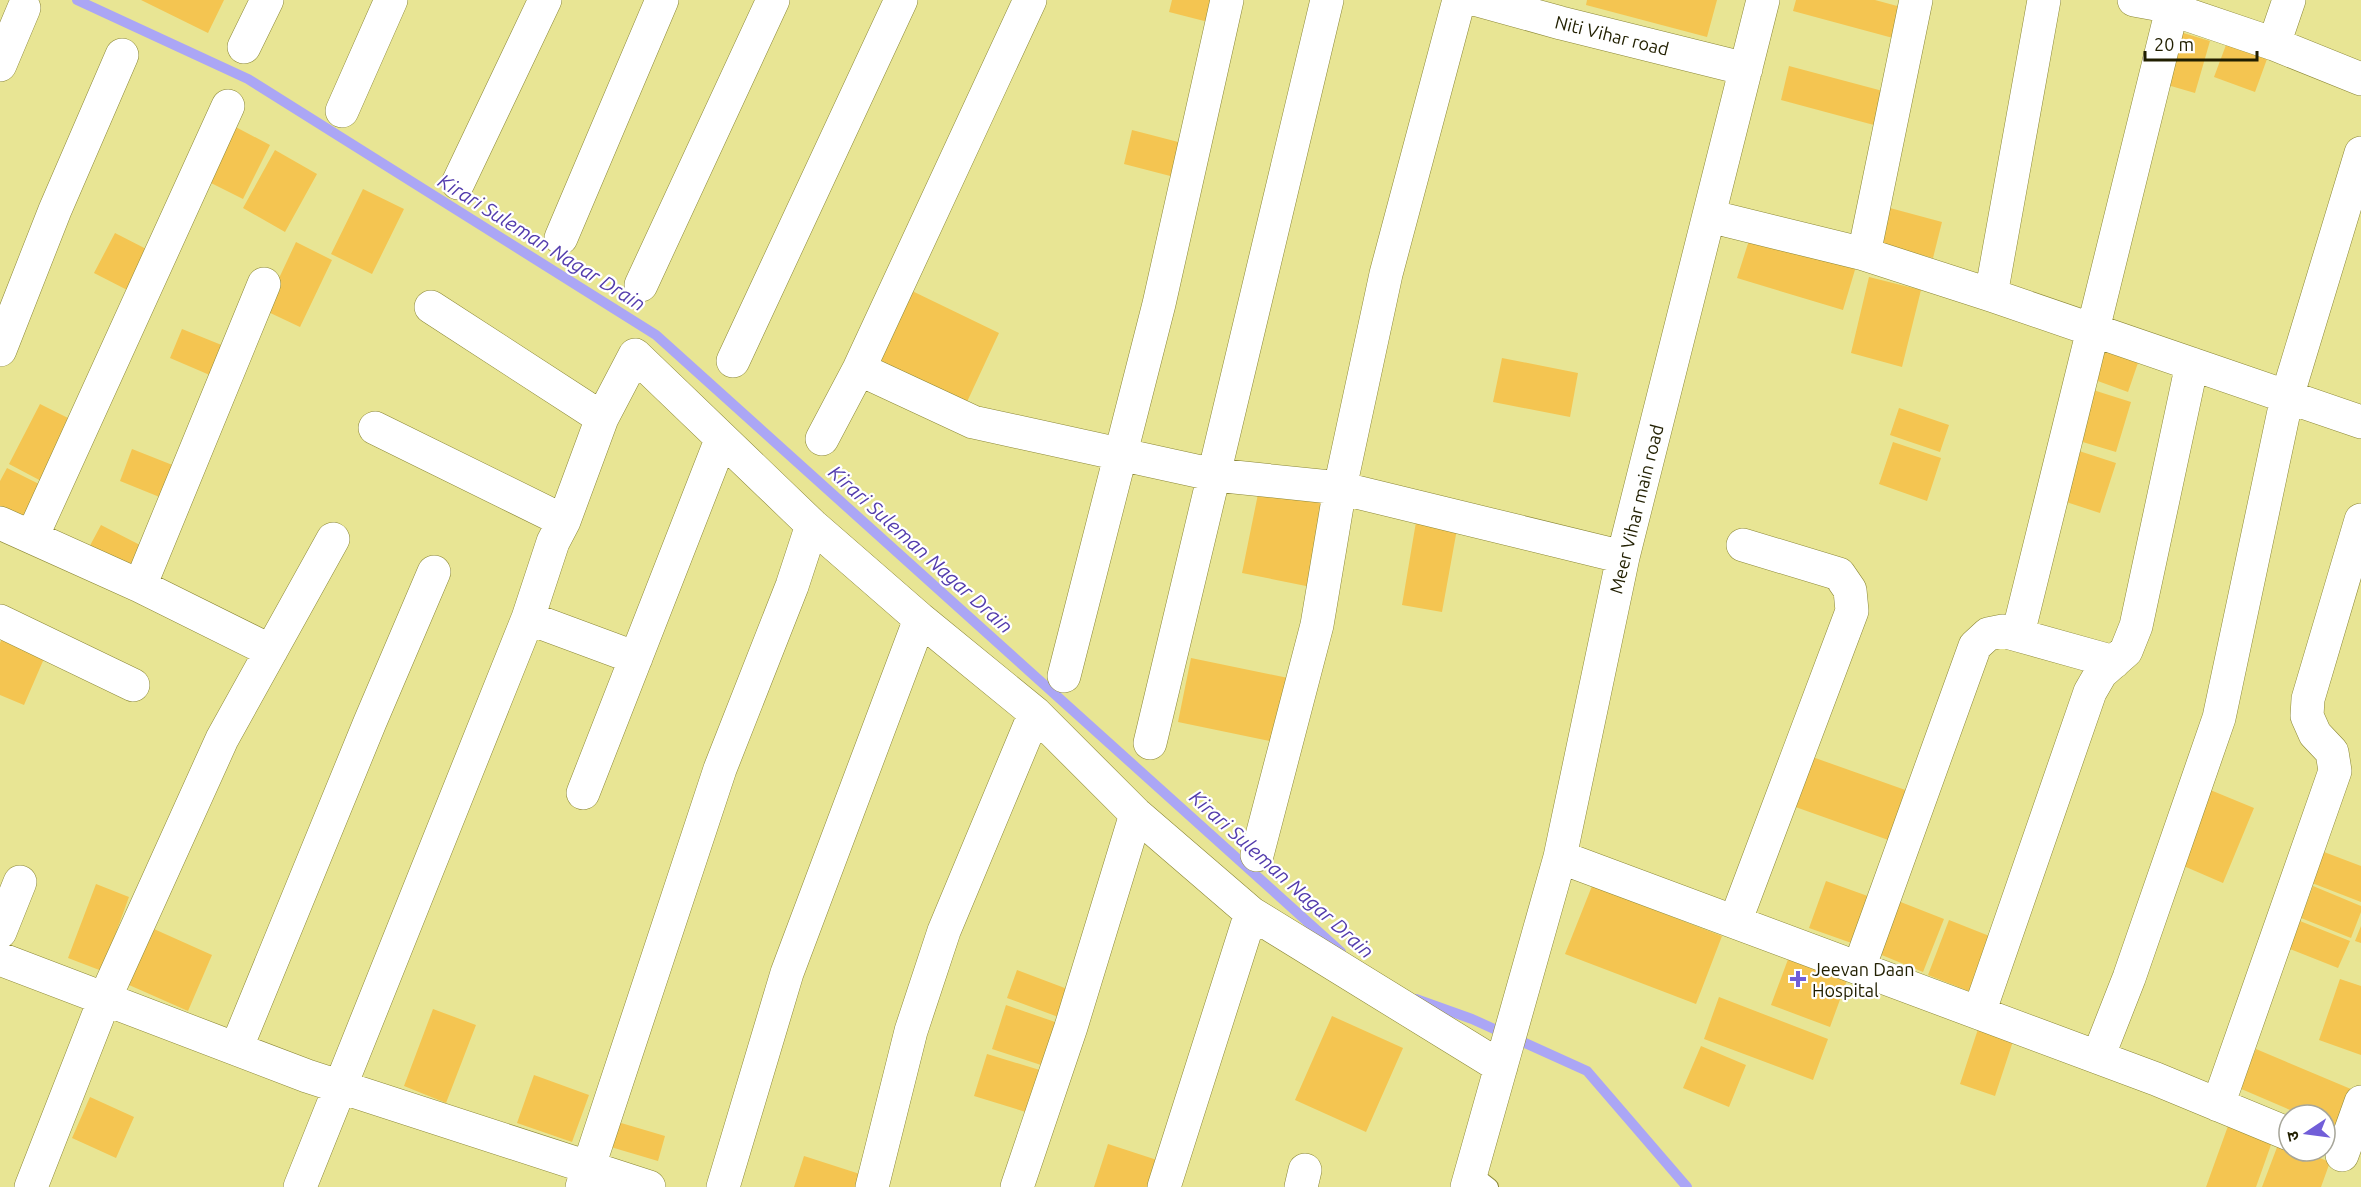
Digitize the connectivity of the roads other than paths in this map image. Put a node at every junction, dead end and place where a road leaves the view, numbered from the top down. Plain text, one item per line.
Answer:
1 (267, 0) edge
2 (391, 0) edge
3 (544, 0) edge
4 (662, 0) edge
5 (773, 0) edge
6 (901, 0) edge
7 (1030, 0) edge
8 (1227, 0) edge
9 (1327, 0) edge
10 (1460, 0) edge
11 (1478, 0) edge
12 (1763, 0) edge
13 (1916, 0) edge
14 (2044, 0) edge
15 (2289, 0) edge
16 (2154, 3) edge
17 (24, 8) dead end
18 (2219, 12) edge
19 (1575, 13) edge
20 (2274, 44) junction
21 (244, 47) dead end
22 (122, 55) dead end
23 (0, 65) edge
24 (1746, 69) junction
25 (2361, 79) edge
26 (228, 106) dead end
27 (342, 111) dead end
28 (2361, 153) edge
29 (458, 183) dead end
30 (1709, 216) junction
31 (561, 238) dead end
32 (1864, 254) junction
33 (264, 284) dead end
34 (641, 285) dead end
35 (1991, 295) junction
36 (431, 307) dead end
37 (2094, 330) junction
38 (0, 350) edge
39 (733, 361) dead end
40 (2192, 364) junction
41 (859, 369) junction
42 (2287, 397) junction
43 (602, 418) junction
44 (2361, 422) edge
45 (375, 428) dead end
46 (822, 439) dead end
47 (721, 440) junction
48 (1122, 454) junction
49 (1215, 475) junction
50 (1340, 488) junction
51 (2361, 520) edge
52 (564, 521) junction
53 (0, 523) edge
54 (812, 525) junction
55 (32, 537) junction
56 (333, 539) dead end
57 (1743, 545) dead end
58 (1623, 557) junction
59 (434, 572) dead end
60 (140, 586) junction
61 (528, 618) junction
62 (920, 619) junction
63 (0, 621) edge
64 (2018, 634) junction
65 (271, 651) junction
66 (636, 658) junction
67 (2114, 662) junction
68 (1064, 676) dead end
69 (133, 685) dead end
70 (1035, 713) junction
71 (1150, 742) dead end
72 (583, 794) dead end
73 (1136, 814) junction
74 (1257, 855) dead end
75 (1560, 857) junction
76 (20, 882) dead end
77 (1251, 913) junction
78 (1735, 922) junction
79 (0, 932) edge
80 (0, 959) edge
81 (1859, 968) junction
82 (105, 999) junction
83 (1979, 1013) junction
84 (236, 1049) junction
85 (2098, 1058) junction
86 (1503, 1061) junction
87 (340, 1086) junction
88 (2361, 1102) edge
89 (2218, 1105) junction
90 (2277, 1129) edge
91 (2343, 1156) edge
92 (585, 1177) edge
93 (1476, 1182) edge
94 (31, 1187) edge
95 (300, 1187) edge
96 (649, 1187) edge
97 (723, 1187) edge
98 (872, 1187) edge
99 (1017, 1187) edge
100 (1164, 1187) edge

1 - 21 street
2 - 27 street
3 - 29 street
4 - 31 street
5 - 34 street
6 - 39 street
7 - 41 street
8 - 48 street
9 - 49 street
10 - 50 street
11 - 19 street, Niti Vihar road
12 - 24 street, Meer Vihar main road
13 - 32 street
14 - 35 street
15 - 20 street
16 - 18 street
16 - 37 street
17 - 23 street
18 - 20 street
19 - 24 street, Niti Vihar road
20 - 25 street
22 - 38 street
24 - 30 street, Meer Vihar main road
26 - 55 street
28 - 42 street
30 - 32 street
30 - 58 street, Meer Vihar main road
32 - 35 street
33 - 60 street
35 - 37 street
36 - 43 street
37 - 40 street
37 - 64 street
40 - 42 street
40 - 67 street
41 - 46 street
41 - 48 street
42 - 44 street
42 - 85 street
43 - 47 street
43 - 52 street
45 - 52 street
47 - 54 street
47 - 66 street
48 - 49 street
48 - 68 street
49 - 50 street
49 - 71 street
50 - 58 street
50 - 74 street
51 - 89 street
52 - 61 street
53 - 55 street
54 - 62 street
54 - 92 street
55 - 60 street
56 - 65 street
57 - 78 street
58 - 75 street, Meer Vihar main road
59 - 84 street
60 - 65 street
61 - 66 street
61 - 87 street
62 - 70 street
62 - 97 street
63 - 69 street
64 - 67 street
64 - 81 street
65 - 82 street
66 - 72 street
67 - 83 street
70 - 73 street
70 - 98 street
73 - 77 street
73 - 99 street
75 - 78 street
75 - 86 street, Meer Vihar main road
76 - 79 street
77 - 86 street
77 - 100 street
78 - 81 street
80 - 82 street
81 - 83 street
82 - 84 street
82 - 94 street
83 - 85 street
84 - 87 street
85 - 89 street
86 - 93 street
87 - 92 street
87 - 95 street
88 - 91 street
89 - 90 street
92 - 96 street

